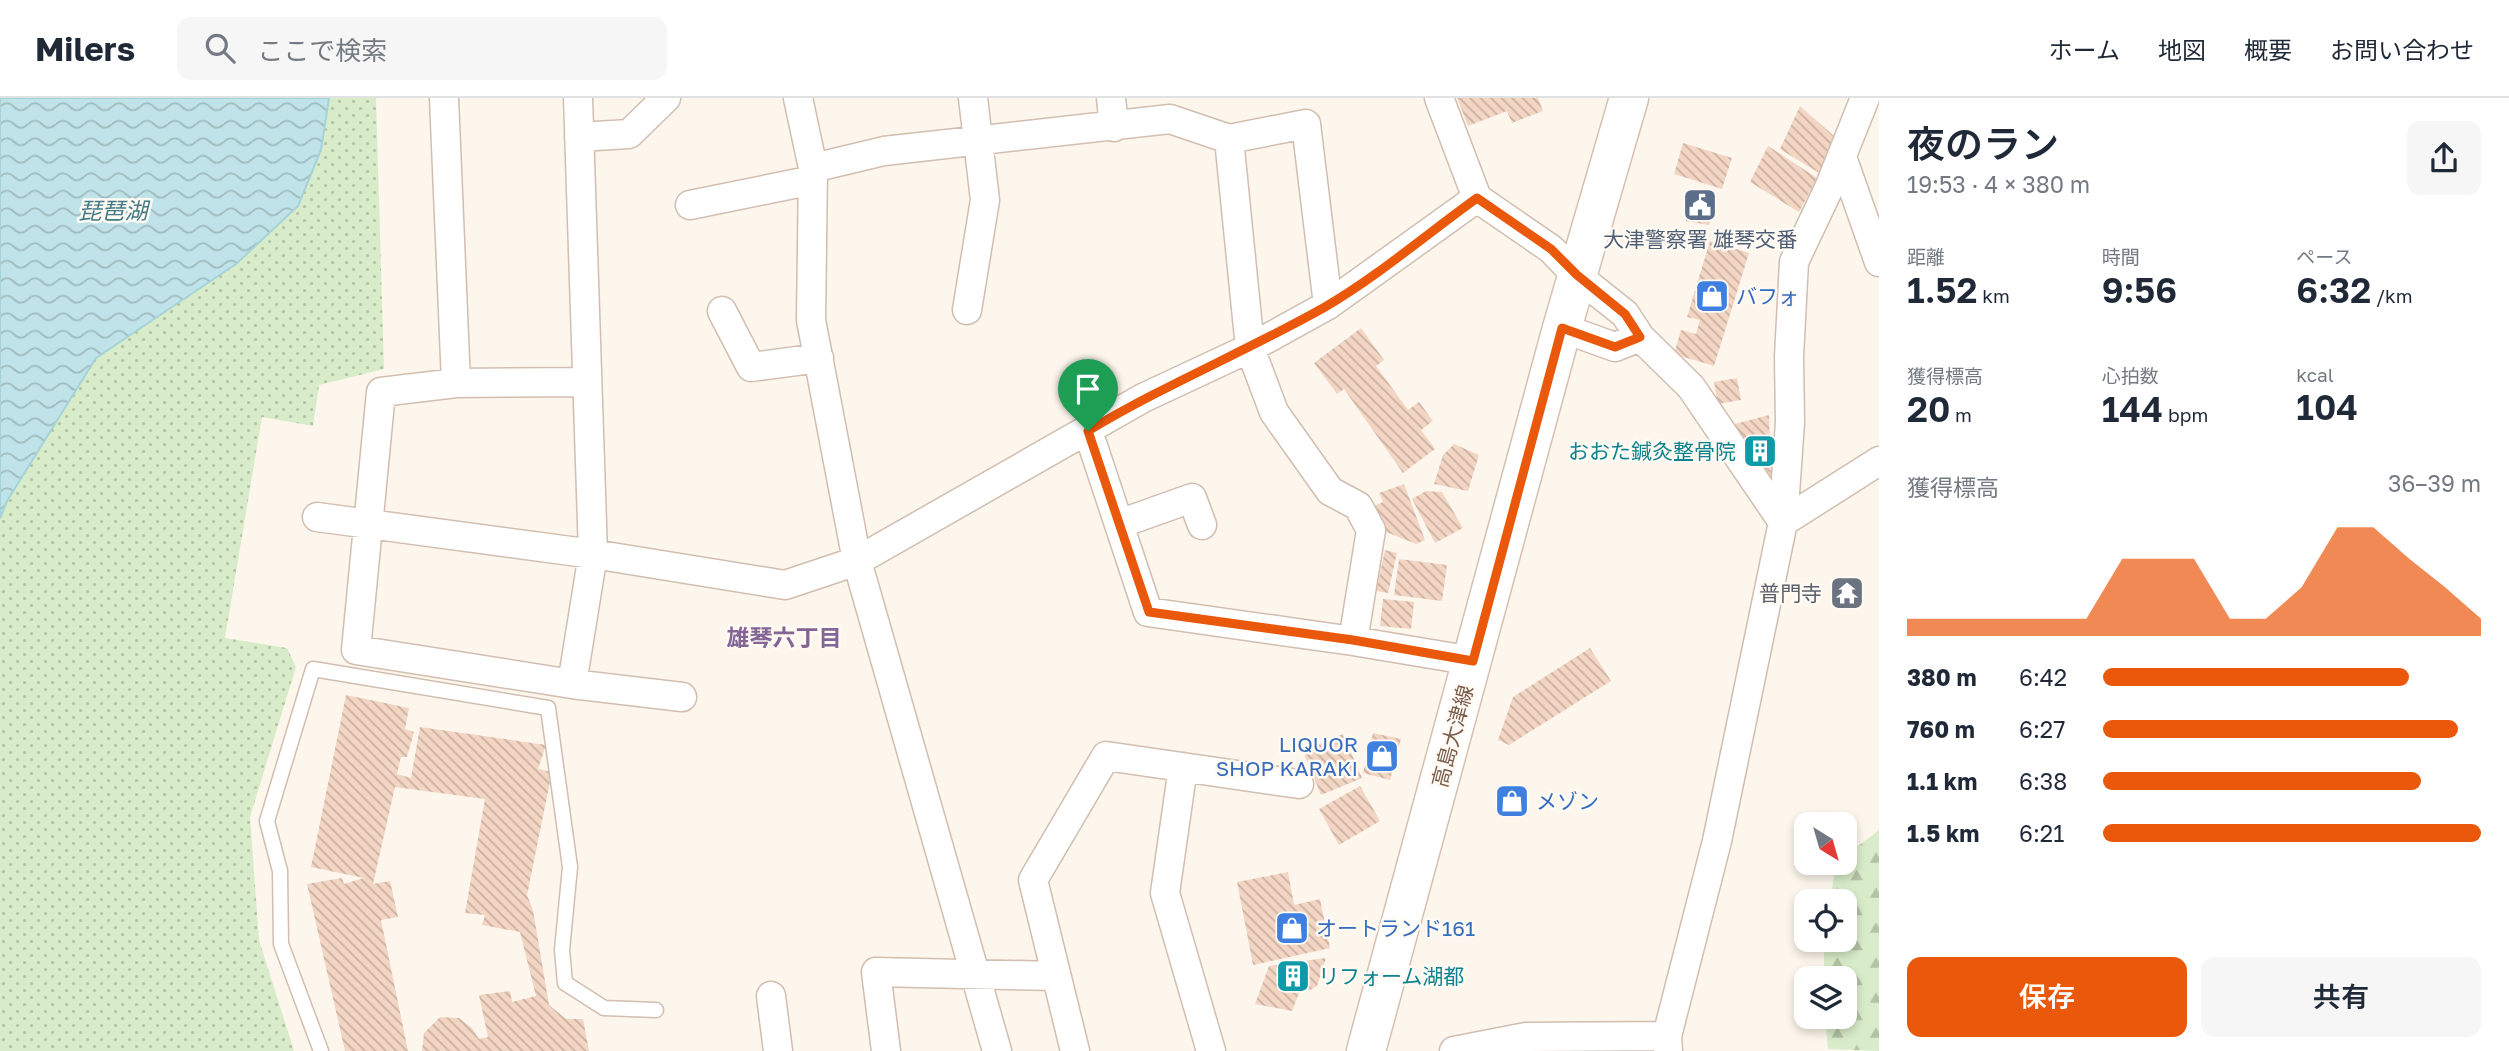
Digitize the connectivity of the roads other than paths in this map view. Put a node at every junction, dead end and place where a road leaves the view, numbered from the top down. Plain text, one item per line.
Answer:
1 (444, 98) edge
2 (578, 98) edge
3 (666, 98) edge
4 (798, 98) edge
5 (973, 98) edge
6 (1111, 98) edge
7 (1439, 98) edge
8 (1629, 98) edge
9 (1865, 98) edge
10 (1305, 111) edge
11 (1114, 127) junction
12 (579, 137) junction
13 (1229, 139) junction
14 (977, 140) junction
15 (1842, 157) junction
16 (813, 174) junction
17 (1477, 198) junction
18 (690, 205) dead end
19 (1879, 262) edge
20 (1577, 275) junction
21 (1328, 305) junction
22 (967, 310) dead end
23 (723, 311) dead end
24 (1562, 328) junction
25 (1640, 337) junction
26 (1250, 348) junction
27 (819, 358) junction
28 (587, 382) junction
29 (456, 383) junction
30 (1088, 431) junction
31 (1879, 461) edge
32 (317, 517) dead end
33 (1783, 522) junction
34 (368, 523) junction
35 (1119, 524) junction
36 (1202, 525) dead end
37 (593, 554) junction
38 (857, 561) junction
39 (1353, 640) junction
40 (1473, 661) junction
41 (572, 684) junction
42 (682, 697) dead end
43 (1183, 767) junction
44 (1299, 784) dead end
45 (975, 974) junction
46 (1055, 976) junction
47 (771, 996) dead end
48 (656, 1010) dead end
49 (1668, 1044) edge
50 (321, 1051) edge
51 (778, 1051) edge
52 (886, 1051) edge
53 (997, 1051) edge
54 (1075, 1051) edge
55 (1211, 1051) edge
56 (1366, 1051) edge
57 (1454, 1051) edge

1 - 29 street
2 - 12 street
3 - 12 street
4 - 16 street
5 - 14 street
6 - 11 street
7 - 17 street
8 - 20 main road, 高島大津線
9 - 15 street
10 - 13 street
10 - 21 street
11 - 13 street
11 - 14 street
12 - 28 street
13 - 26 street
14 - 16 street
14 - 22 street
15 - 19 street
15 - 33 street
16 - 18 street
16 - 27 street
17 - 20 street
17 - 21 street
20 - 24 main road, 高島大津線
20 - 25 street
21 - 26 street
23 - 27 street
24 - 25 street
24 - 40 main road, 高島大津線
25 - 33 street
26 - 30 street
26 - 39 street
27 - 38 street
28 - 29 street
28 - 37 street
29 - 34 street
30 - 35 street
30 - 38 street
31 - 33 street
32 - 34 street
33 - 49 street
34 - 37 street
34 - 41 street
35 - 36 street
35 - 39 street
37 - 38 street
37 - 41 street
38 - 45 street
39 - 40 street
40 - 56 main road, 高島大津線
41 - 42 street
43 - 44 street
43 - 46 street
43 - 55 street
45 - 46 street
45 - 52 street
45 - 53 street
46 - 54 street
47 - 51 street
48 - 50 lane
49 - 57 street

